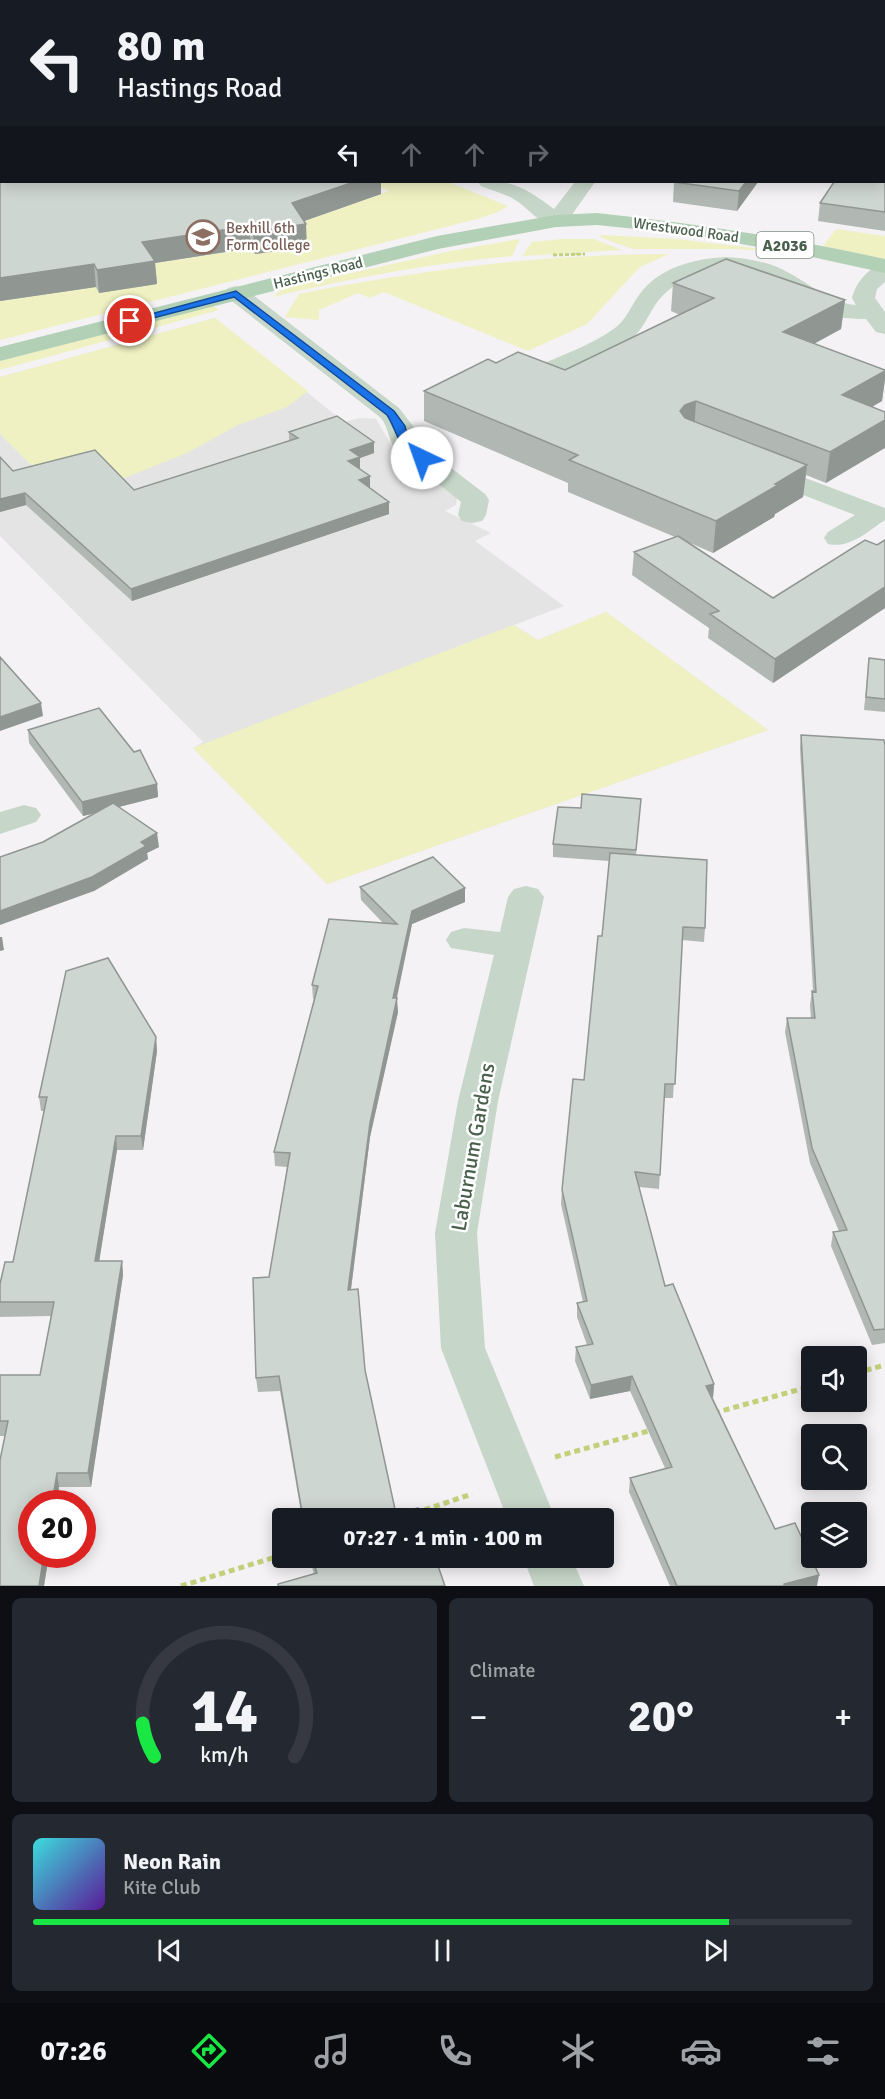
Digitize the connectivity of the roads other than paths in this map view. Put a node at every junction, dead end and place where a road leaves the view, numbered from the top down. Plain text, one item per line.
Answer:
1 (491, 183) edge
2 (584, 183) edge
3 (556, 221) junction
4 (885, 268) edge
5 (236, 293) junction
6 (878, 320) edge
7 (0, 354) edge
8 (540, 374) edge
9 (736, 459) edge
10 (880, 511) edge
11 (472, 515) dead end
12 (838, 538) dead end
13 (526, 897) dead end
14 (464, 940) dead end
15 (515, 945) junction
16 (527, 1508) edge
17 (552, 1568) edge
18 (559, 1586) edge

1 - 3 street
2 - 3 street
3 - 4 main road, Wrestwood Road / A2036
3 - 5 main road, Hastings Road / A2036
4 - 6 street
5 - 7 main road, Hastings Road / A2036
5 - 11 street
6 - 8 street
9 - 10 street
10 - 12 street
13 - 15 street, Laburnum Gardens
14 - 15 street
15 - 16 street, Laburnum Gardens
17 - 18 street

